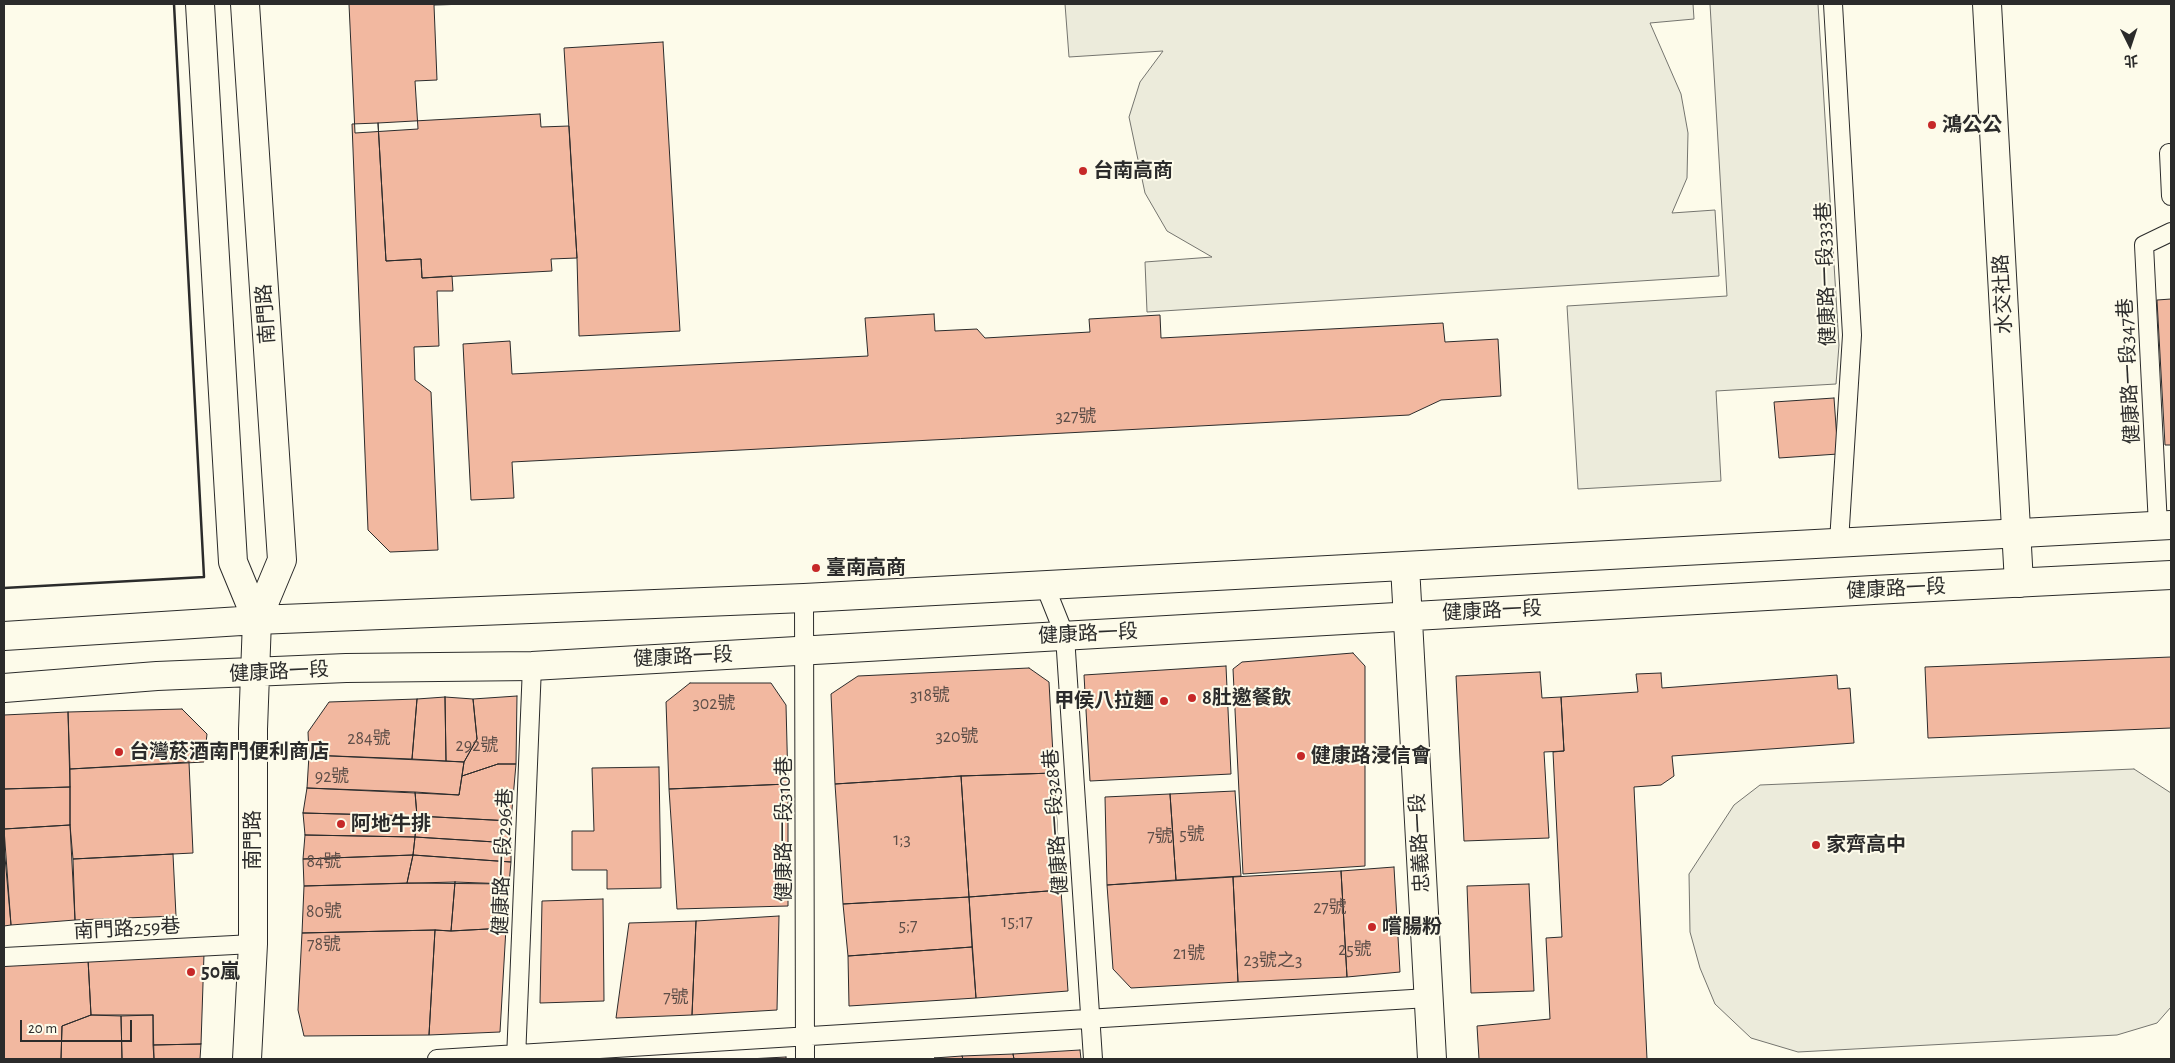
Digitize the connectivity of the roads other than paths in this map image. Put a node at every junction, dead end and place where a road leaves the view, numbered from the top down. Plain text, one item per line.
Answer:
1 (200, 4) edge
2 (245, 4) edge
3 (1832, 4) edge
4 (1987, 4) edge
5 (2169, 153) dead end
6 (2171, 196) edge
7 (2171, 232) edge
8 (2164, 526) edge
9 (2016, 533) junction
10 (1839, 542) junction
11 (1405, 566) junction
12 (2171, 575) edge
13 (2019, 583) junction
14 (1044, 586) junction
15 (804, 598) junction
16 (1408, 616) junction
17 (257, 620) junction
18 (4, 636) edge
19 (1065, 636) junction
20 (804, 650) junction
21 (532, 666) junction
22 (255, 674) junction
23 (4, 688) edge
24 (253, 944) junction
25 (4, 957) edge
26 (1428, 998) junction
27 (1090, 1019) junction
28 (805, 1036) junction
29 (516, 1056) edge
30 (247, 1059) edge
31 (437, 1059) edge
32 (805, 1059) edge
33 (1093, 1059) edge
34 (1432, 1059) edge

1 - 17 street, 南門路
2 - 17 street, 南門路
3 - 10 lane, 健康路一段333巷
4 - 9 street, 水交社路
5 - 6 lane
7 - 8 lane, 健康路一段347巷
8 - 9 street
9 - 10 street
9 - 13 street, 水交社路
10 - 11 street
11 - 14 street
11 - 16 street, 忠義路一段
12 - 13 street, 健康路一段
13 - 16 street, 健康路一段
14 - 15 street
14 - 19 lane, 健康路一段328巷
15 - 17 street
15 - 20 lane, 健康路一段310巷
16 - 19 street, 健康路一段
16 - 26 street, 忠義路一段
17 - 18 street
17 - 22 street, 南門路
19 - 20 street, 健康路一段
19 - 27 lane, 健康路一段328巷
20 - 21 street, 健康路一段
20 - 28 lane, 健康路一段310巷
21 - 22 street, 健康路一段
21 - 29 lane, 健康路一段296巷
22 - 23 street, 健康路一段
22 - 24 street, 南門路
24 - 25 lane, 南門路259巷
24 - 30 street, 南門路
26 - 27 lane
26 - 34 street, 忠義路一段
27 - 28 lane
27 - 33 lane, 健康路一段328巷
28 - 29 lane
28 - 32 lane, 健康路一段310巷
29 - 31 lane

